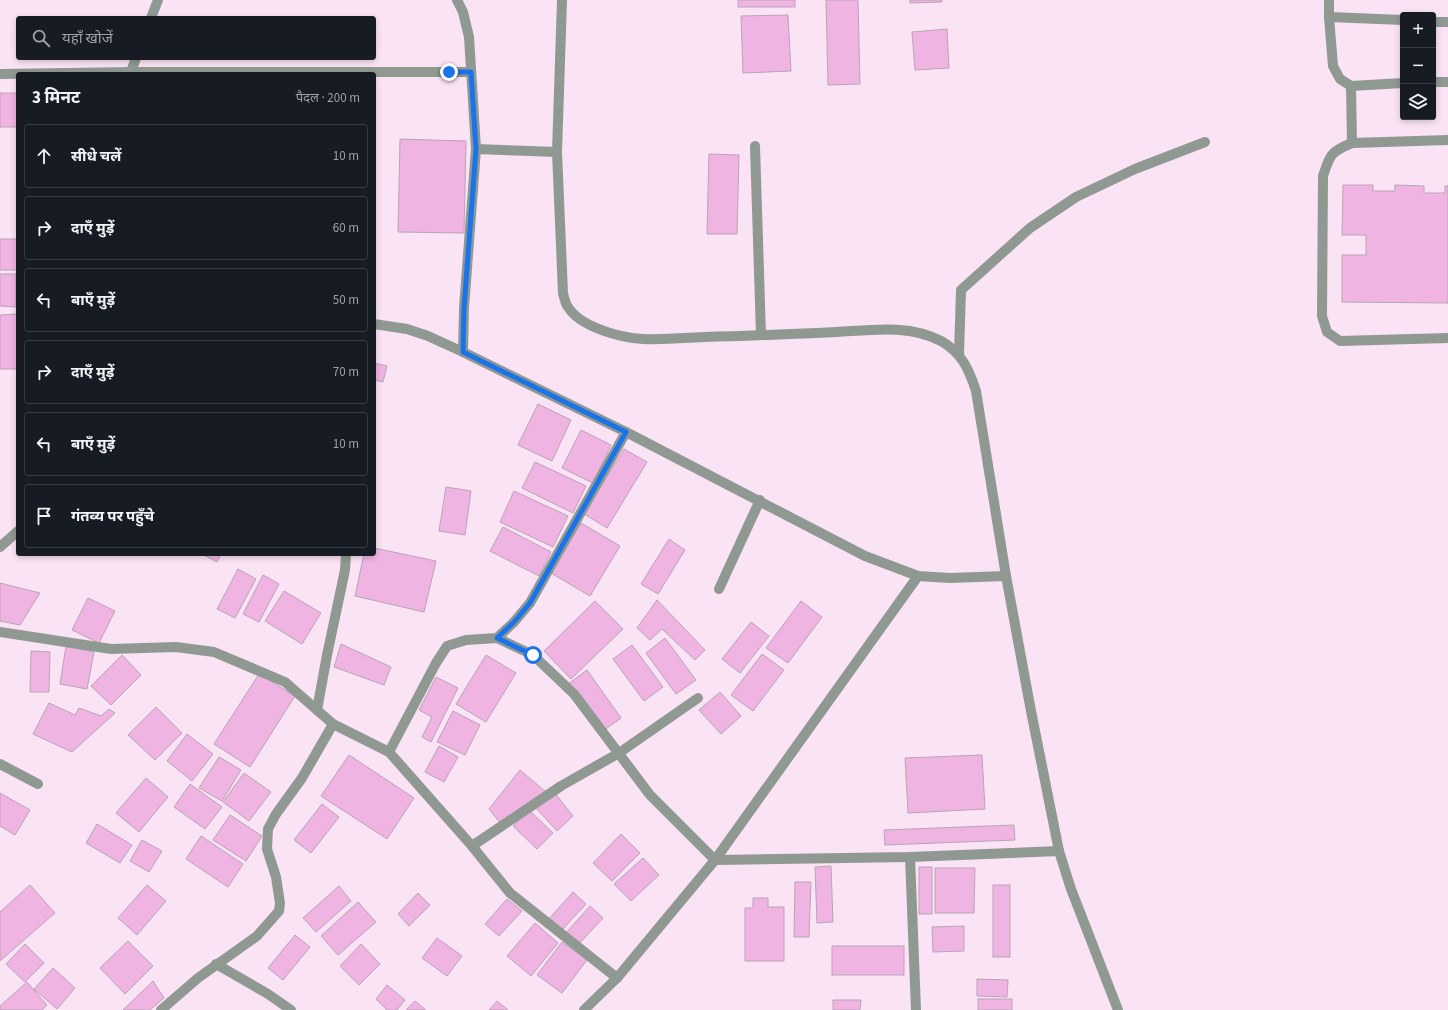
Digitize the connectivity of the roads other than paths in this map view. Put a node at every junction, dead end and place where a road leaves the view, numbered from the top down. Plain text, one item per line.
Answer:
1 (158, 0) edge
2 (457, 0) edge
3 (562, 0) edge
4 (1329, 0) edge
5 (152, 16) edge
6 (1329, 17) junction
7 (1400, 20) edge
8 (1436, 22) edge
9 (1448, 22) edge
10 (135, 60) edge
11 (131, 72) joint
12 (471, 72) junction
13 (0, 74) edge
14 (16, 74) edge
15 (1436, 82) edge
16 (1448, 82) edge
17 (1400, 83) edge
18 (1352, 86) junction
19 (1448, 140) edge
20 (1205, 142) dead end
21 (1352, 143) junction
22 (755, 146) dead end
23 (476, 149) junction
24 (557, 152) junction
25 (376, 324) edge
26 (761, 335) junction
27 (1448, 338) edge
28 (463, 352) junction
29 (959, 354) junction
30 (626, 432) junction
31 (760, 500) junction
32 (16, 533) edge
33 (0, 547) edge
34 (346, 556) edge
35 (918, 576) junction
36 (1006, 576) junction
37 (719, 589) dead end
38 (0, 632) edge
39 (497, 638) junction
40 (698, 698) dead end
41 (317, 710) junction
42 (333, 724) junction
43 (388, 752) junction
44 (619, 753) junction
45 (0, 764) edge
46 (38, 784) dead end
47 (472, 846) junction
48 (1059, 850) junction
49 (910, 857) junction
50 (715, 860) junction
51 (216, 964) junction
52 (617, 978) junction
53 (161, 1010) edge
54 (291, 1010) edge
55 (584, 1010) edge
56 (916, 1010) edge
57 (1118, 1010) edge

1 - 5 street
2 - 12 street
3 - 24 street
4 - 6 street
6 - 7 street
6 - 18 street
8 - 9 street
10 - 11 street
11 - 12 street
12 - 23 street
13 - 14 street
15 - 16 street
17 - 18 street
18 - 21 street
19 - 21 street
20 - 29 street
21 - 27 street
22 - 26 street
23 - 24 street
23 - 28 street
24 - 26 street
25 - 28 street
26 - 29 street
28 - 30 street
29 - 36 street
30 - 31 street
30 - 39 street
31 - 35 street
31 - 37 street
32 - 33 street
34 - 41 street
35 - 36 street
35 - 50 street
36 - 48 street
38 - 41 street
39 - 43 street
39 - 44 street
40 - 44 street
41 - 42 street
42 - 43 street
42 - 51 street
43 - 47 street
44 - 47 street
44 - 50 street
45 - 46 street
47 - 52 street
48 - 49 street
48 - 57 street
49 - 50 street
49 - 56 street
50 - 52 street
51 - 53 street
51 - 54 street
52 - 55 street

